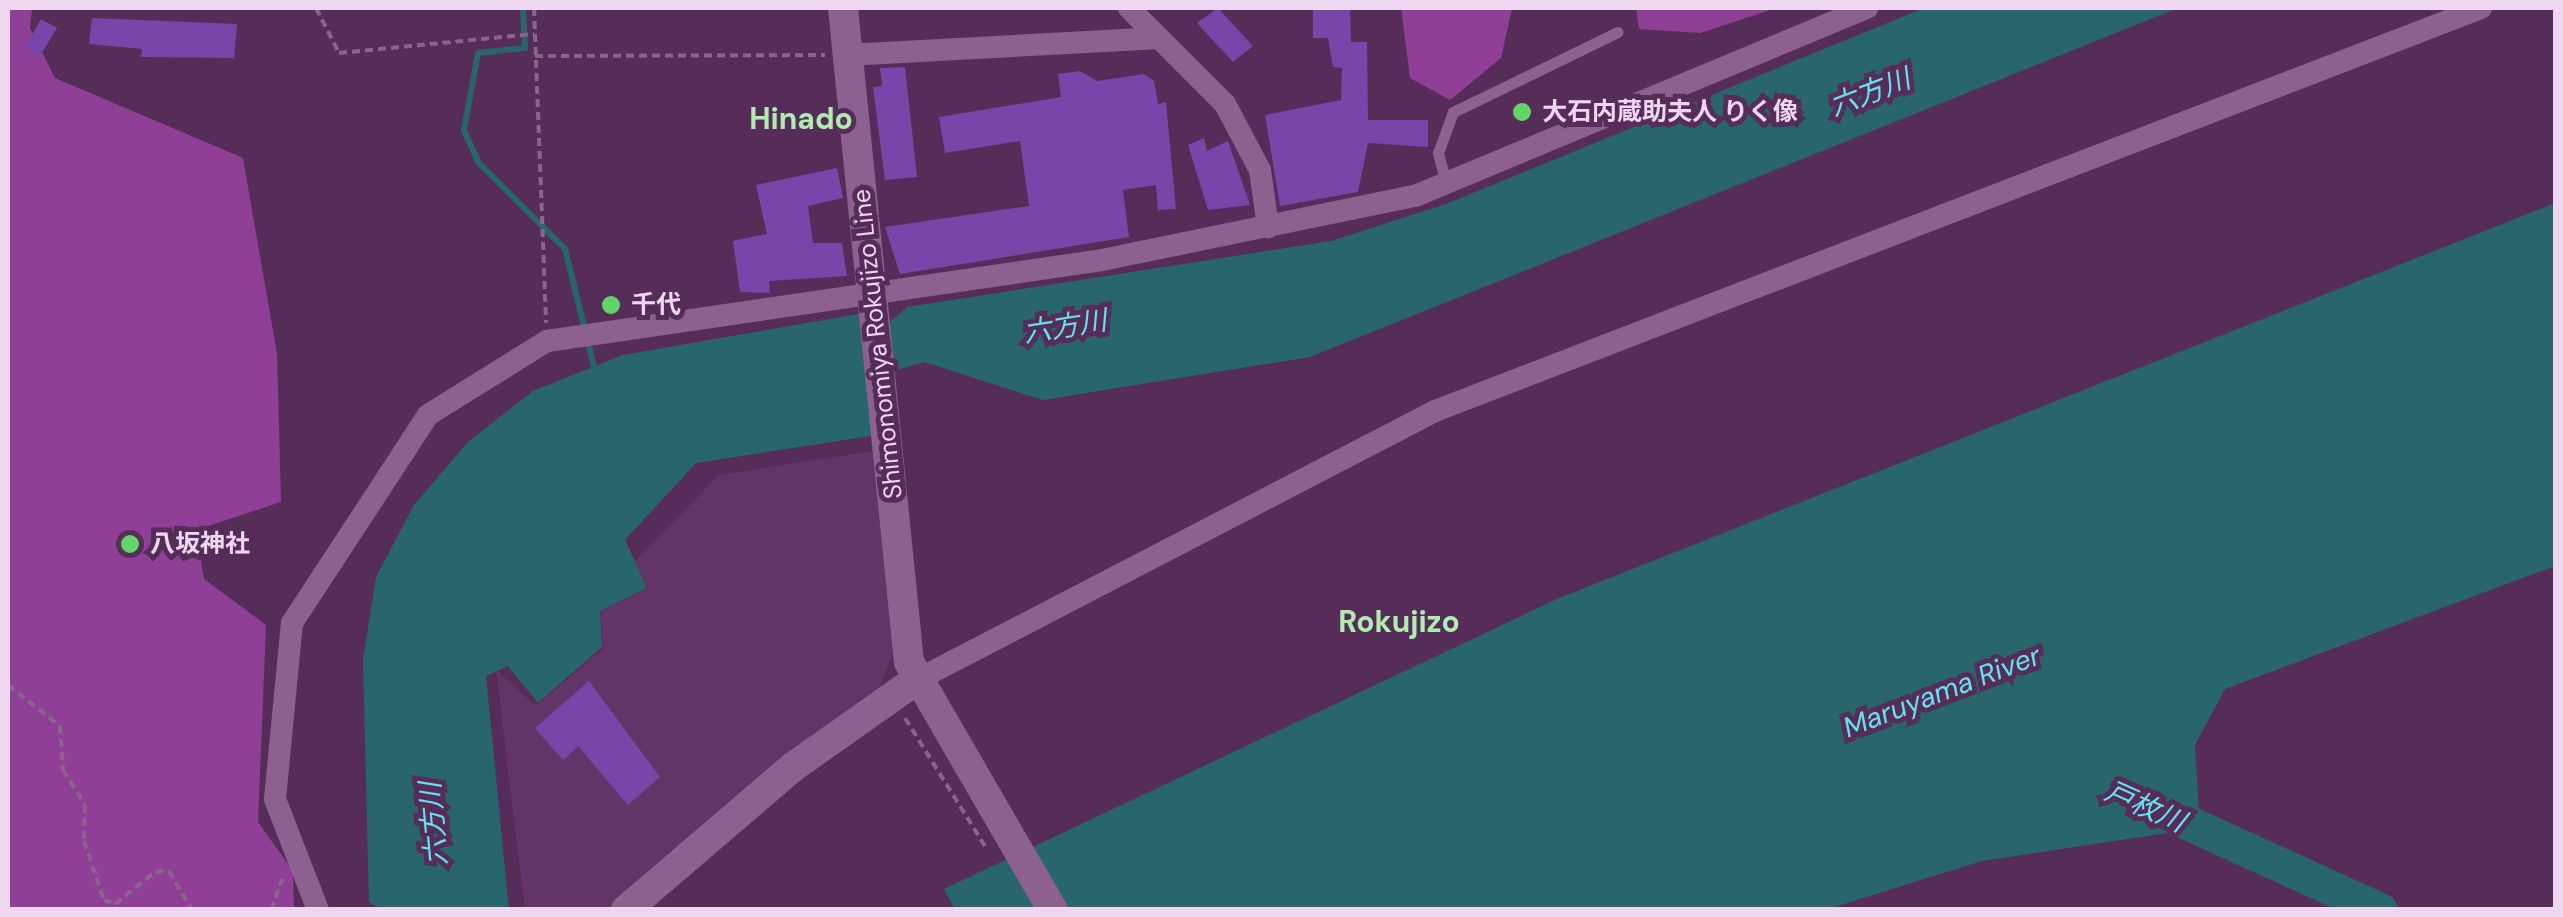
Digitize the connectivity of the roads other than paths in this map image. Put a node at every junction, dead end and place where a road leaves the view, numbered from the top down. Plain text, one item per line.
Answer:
1 (843, 8) edge
2 (1129, 8) edge
3 (1867, 8) edge
4 (2480, 8) edge
5 (1618, 32) dead end
6 (1156, 38) junction
7 (847, 55) junction
8 (1446, 182) junction
9 (1268, 228) junction
10 (874, 298) junction
11 (914, 699) junction
12 (318, 910) edge
13 (626, 910) edge
14 (1053, 910) edge

1 - 7 main road, Shimonomiya Rokujizo Line
2 - 6 street
3 - 8 street
4 - 11 street
5 - 8 lane
6 - 7 street
6 - 9 street
7 - 10 main road, Shimonomiya Rokujizo Line
8 - 9 street
9 - 10 street
10 - 11 main road, Shimonomiya Rokujizo Line
10 - 12 street
11 - 13 main road
11 - 14 main road

